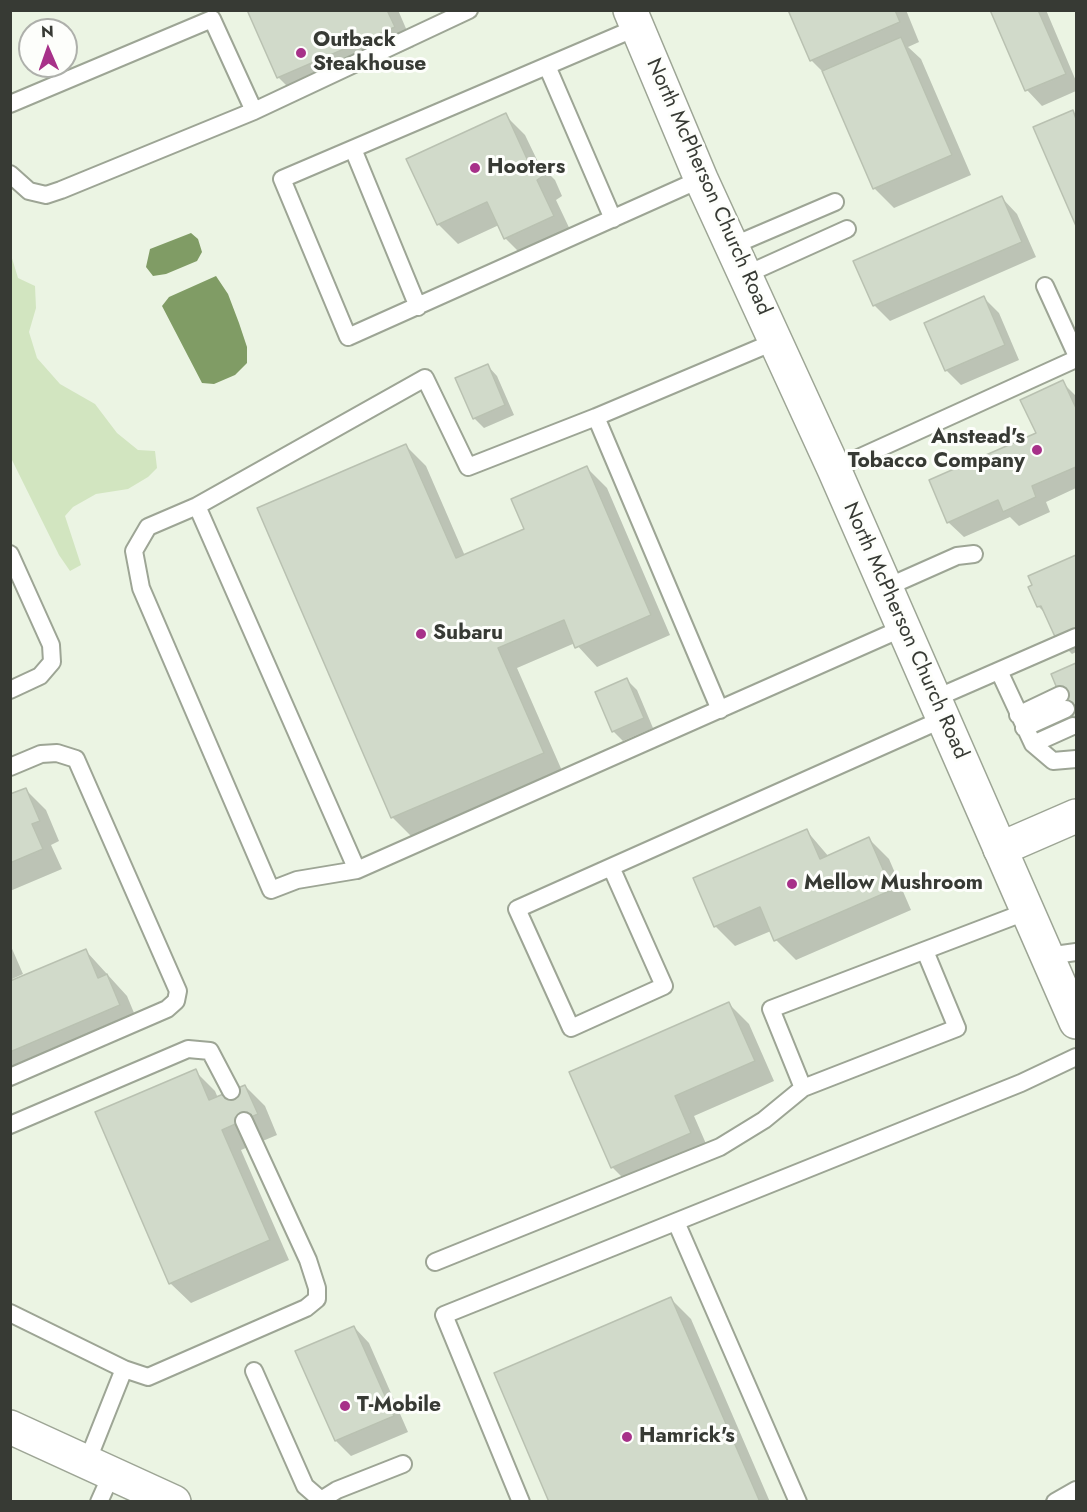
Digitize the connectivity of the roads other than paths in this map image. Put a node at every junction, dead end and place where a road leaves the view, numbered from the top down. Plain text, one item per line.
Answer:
1 (469, 10) edge
2 (437, 17) edge
3 (638, 17) edge
4 (547, 66) junction
5 (10, 104) edge
6 (254, 111) junction
7 (352, 149) junction
8 (10, 174) edge
9 (701, 179) junction
10 (835, 202) dead end
11 (613, 219) junction
12 (847, 229) dead end
13 (739, 260) junction
14 (1045, 286) dead end
15 (418, 307) junction
16 (776, 341) junction
17 (1077, 354) edge
18 (1077, 359) edge
19 (596, 417) junction
20 (834, 469) junction
21 (197, 506) junction
22 (10, 554) edge
23 (974, 554) dead end
24 (885, 588) junction
25 (903, 628) junction
26 (1077, 637) edge
27 (999, 671) junction
28 (10, 690) edge
29 (1063, 702) dead end
30 (939, 709) junction
31 (720, 710) junction
32 (1021, 722) junction
33 (1073, 726) dead end
34 (1033, 744) junction
35 (1077, 759) edge
36 (10, 767) edge
37 (1077, 816) edge
38 (1000, 849) junction
39 (611, 867) junction
40 (357, 870) junction
41 (1028, 911) junction
42 (925, 951) junction
43 (1062, 954) edge
44 (1077, 1022) edge
45 (1077, 1058) edge
46 (10, 1077) edge
47 (803, 1088) junction
48 (231, 1091) dead end
49 (244, 1121) dead end
50 (10, 1125) edge
51 (676, 1222) junction
52 (435, 1262) dead end
53 (10, 1313) edge
54 (124, 1370) junction
55 (254, 1371) dead end
56 (10, 1427) edge
57 (403, 1464) dead end
58 (99, 1479) edge
59 (1077, 1490) edge
60 (319, 1500) edge
61 (174, 1502) edge
62 (521, 1502) edge
63 (798, 1502) edge
64 (1055, 1502) edge

1 - 2 lane
2 - 6 lane
3 - 4 lane
3 - 9 main road, North McPherson Church Road
4 - 7 lane
4 - 11 lane
5 - 6 lane
6 - 8 lane
7 - 15 lane
7 - 15 lane
9 - 11 lane
9 - 13 main road, North McPherson Church Road
10 - 13 lane
11 - 15 lane
12 - 13 lane
13 - 16 main road, North McPherson Church Road
14 - 17 lane
16 - 19 lane
16 - 20 main road, North McPherson Church Road
18 - 20 lane
19 - 21 lane
19 - 31 lane
20 - 24 main road, North McPherson Church Road
21 - 40 lane
21 - 40 lane
22 - 28 lane
23 - 24 lane
24 - 25 main road, North McPherson Church Road
25 - 30 main road, North McPherson Church Road
25 - 31 lane
26 - 27 lane
27 - 30 lane
27 - 32 lane
29 - 32 lane
30 - 38 main road, North McPherson Church Road
30 - 39 lane
31 - 40 lane
32 - 34 lane
33 - 34 lane
34 - 35 lane
36 - 46 lane
37 - 38 main road
38 - 41 main road, North McPherson Church Road
39 - 39 lane
41 - 42 lane
41 - 43 main road, North McPherson Church Road
42 - 47 lane
42 - 47 lane
43 - 44 main road, North McPherson Church Road
45 - 51 lane
47 - 52 lane
48 - 50 lane
49 - 54 lane
51 - 62 lane
51 - 63 lane
53 - 54 lane
54 - 58 lane
55 - 60 lane
56 - 58 main road
57 - 60 lane
58 - 61 main road
59 - 64 lane

